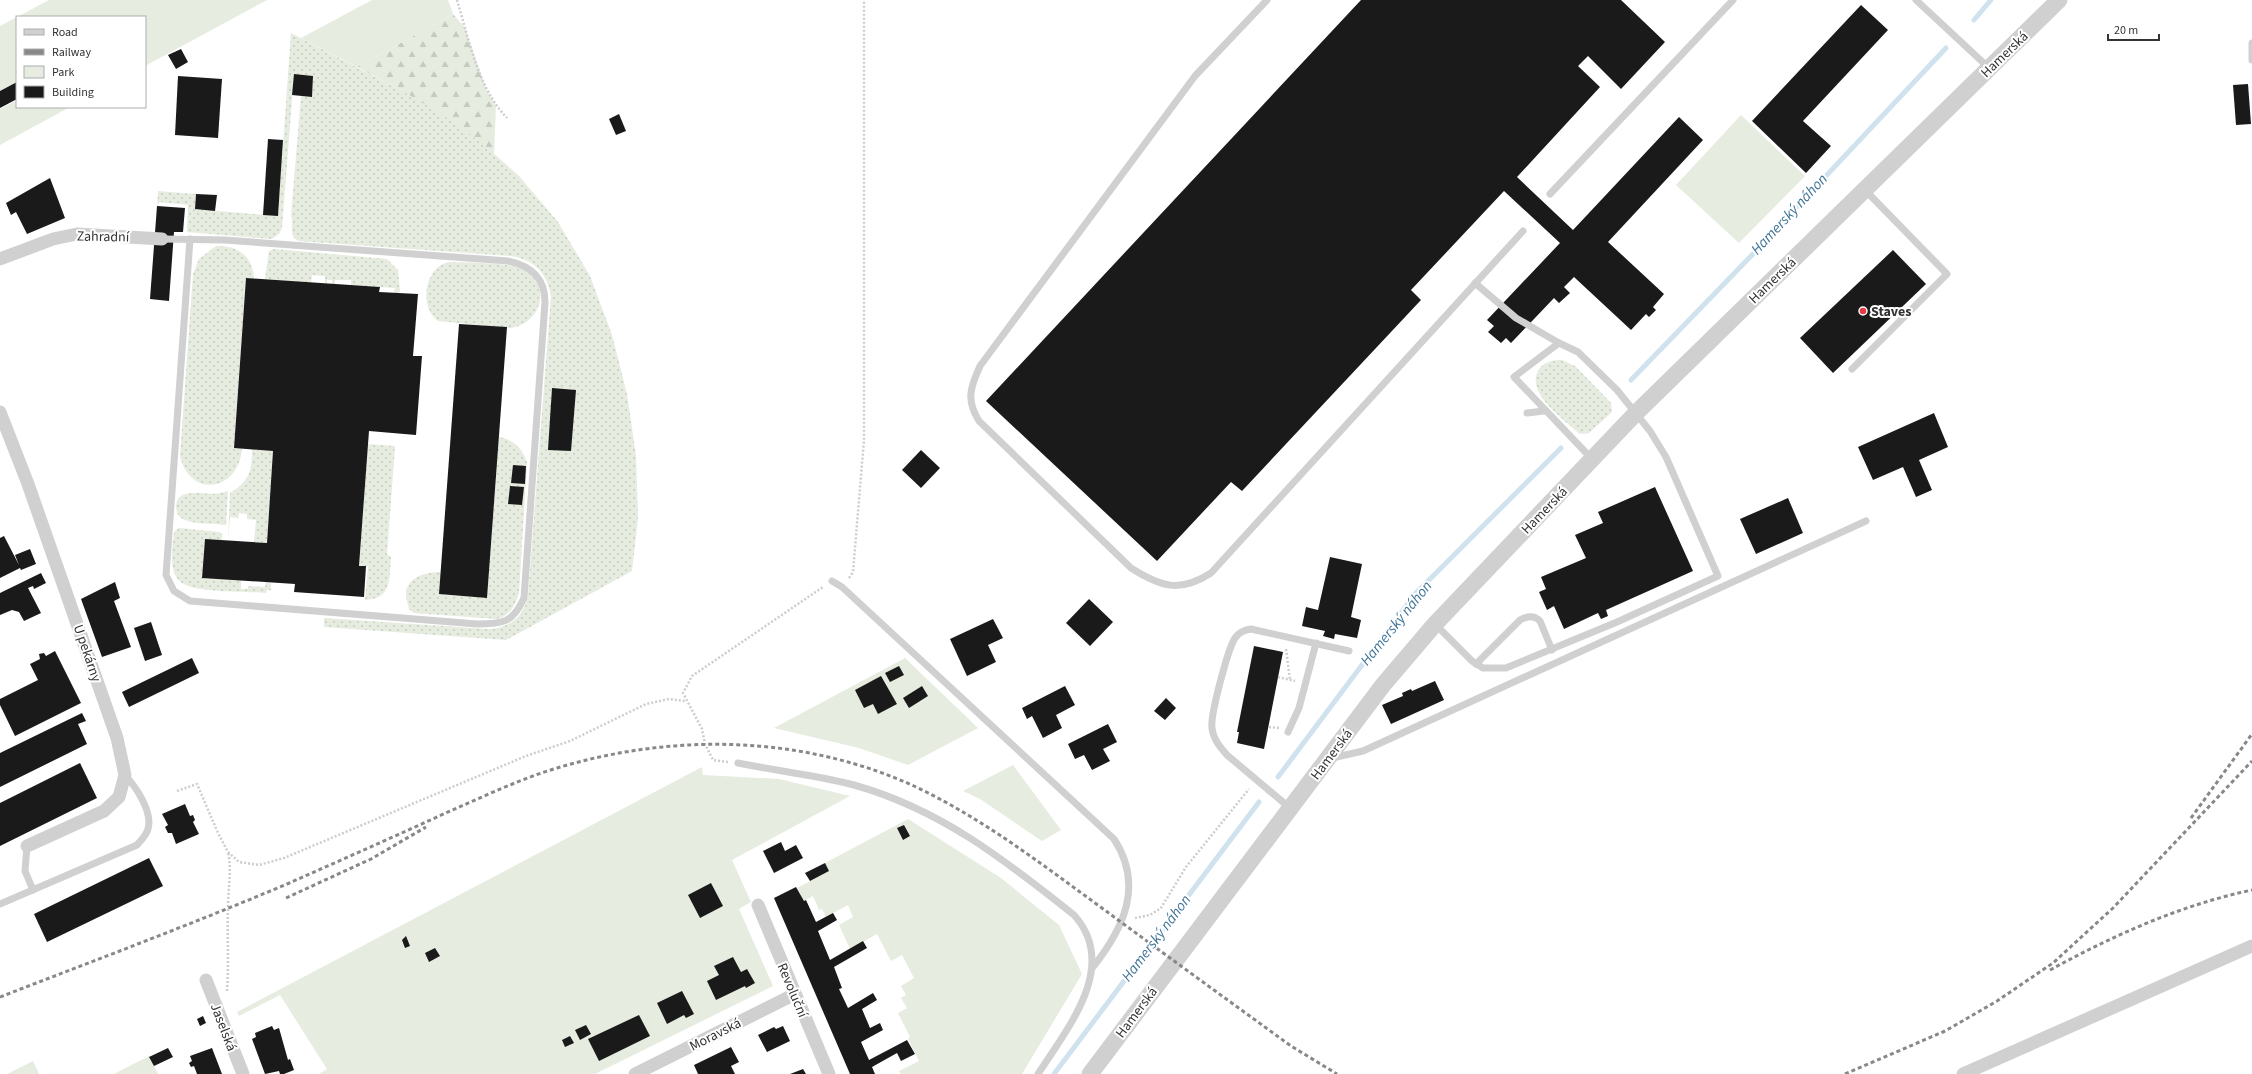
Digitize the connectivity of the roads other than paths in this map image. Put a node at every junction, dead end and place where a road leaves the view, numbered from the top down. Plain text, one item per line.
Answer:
1 (1267, 0) edge
2 (1733, 0) edge
3 (1916, 0) edge
4 (2059, 0) edge
5 (2252, 43) edge
6 (2252, 60) edge
7 (1989, 68) junction
8 (1865, 189) junction
9 (1550, 194) dead end
10 (1523, 231) dead end
11 (162, 239) joint
12 (190, 239) junction
13 (0, 259) edge
14 (1475, 283) junction
15 (1559, 343) junction
16 (1852, 369) dead end
17 (1544, 410) junction
18 (0, 412) edge
19 (1527, 413) dead end
20 (1636, 413) junction
21 (1592, 460) junction
22 (1866, 521) dead end
23 (832, 581) road end
24 (1435, 624) junction
25 (1316, 643) junction
26 (1552, 650) junction
27 (1349, 651) dead end
28 (1476, 664) junction
29 (1288, 732) dead end
30 (1327, 758) junction
31 (738, 763) road end
32 (125, 775) junction
33 (1290, 808) junction
34 (27, 846) joint
35 (33, 890) junction
36 (0, 904) edge
37 (758, 906) dead end
38 (2252, 946) edge
39 (1093, 967) junction
40 (206, 980) dead end
41 (794, 994) junction
42 (242, 1074) edge
43 (635, 1074) edge
44 (829, 1074) edge
45 (1038, 1074) edge
46 (1090, 1074) edge
47 (1963, 1074) edge

1 - 14 lane
2 - 9 lane
3 - 7 lane
4 - 7 street, Hamerská
5 - 6 lane
7 - 8 street, Hamerská
8 - 16 lane
8 - 20 street, Hamerská
10 - 14 lane
11 - 12 lane
11 - 13 street, Zahradní
12 - 12 lane
14 - 15 lane
15 - 17 lane
15 - 20 lane
17 - 19 lane
17 - 21 lane
18 - 32 street, U pekárny
20 - 21 street, Hamerská
20 - 26 lane
21 - 24 street, Hamerská
22 - 30 lane
23 - 39 lane
24 - 28 lane
24 - 30 street, Hamerská
25 - 27 lane
25 - 29 lane
25 - 33 lane
26 - 28 lane
26 - 28 lane
30 - 33 street, Hamerská
31 - 39 lane
32 - 34 street, U pekárny
32 - 35 lane
33 - 46 street, Hamerská
34 - 35 lane
35 - 36 lane
37 - 41 street, Revoluční
38 - 47 street
39 - 45 lane
40 - 42 street, Jaselská
41 - 43 street, Moravská
41 - 44 street, Revoluční

